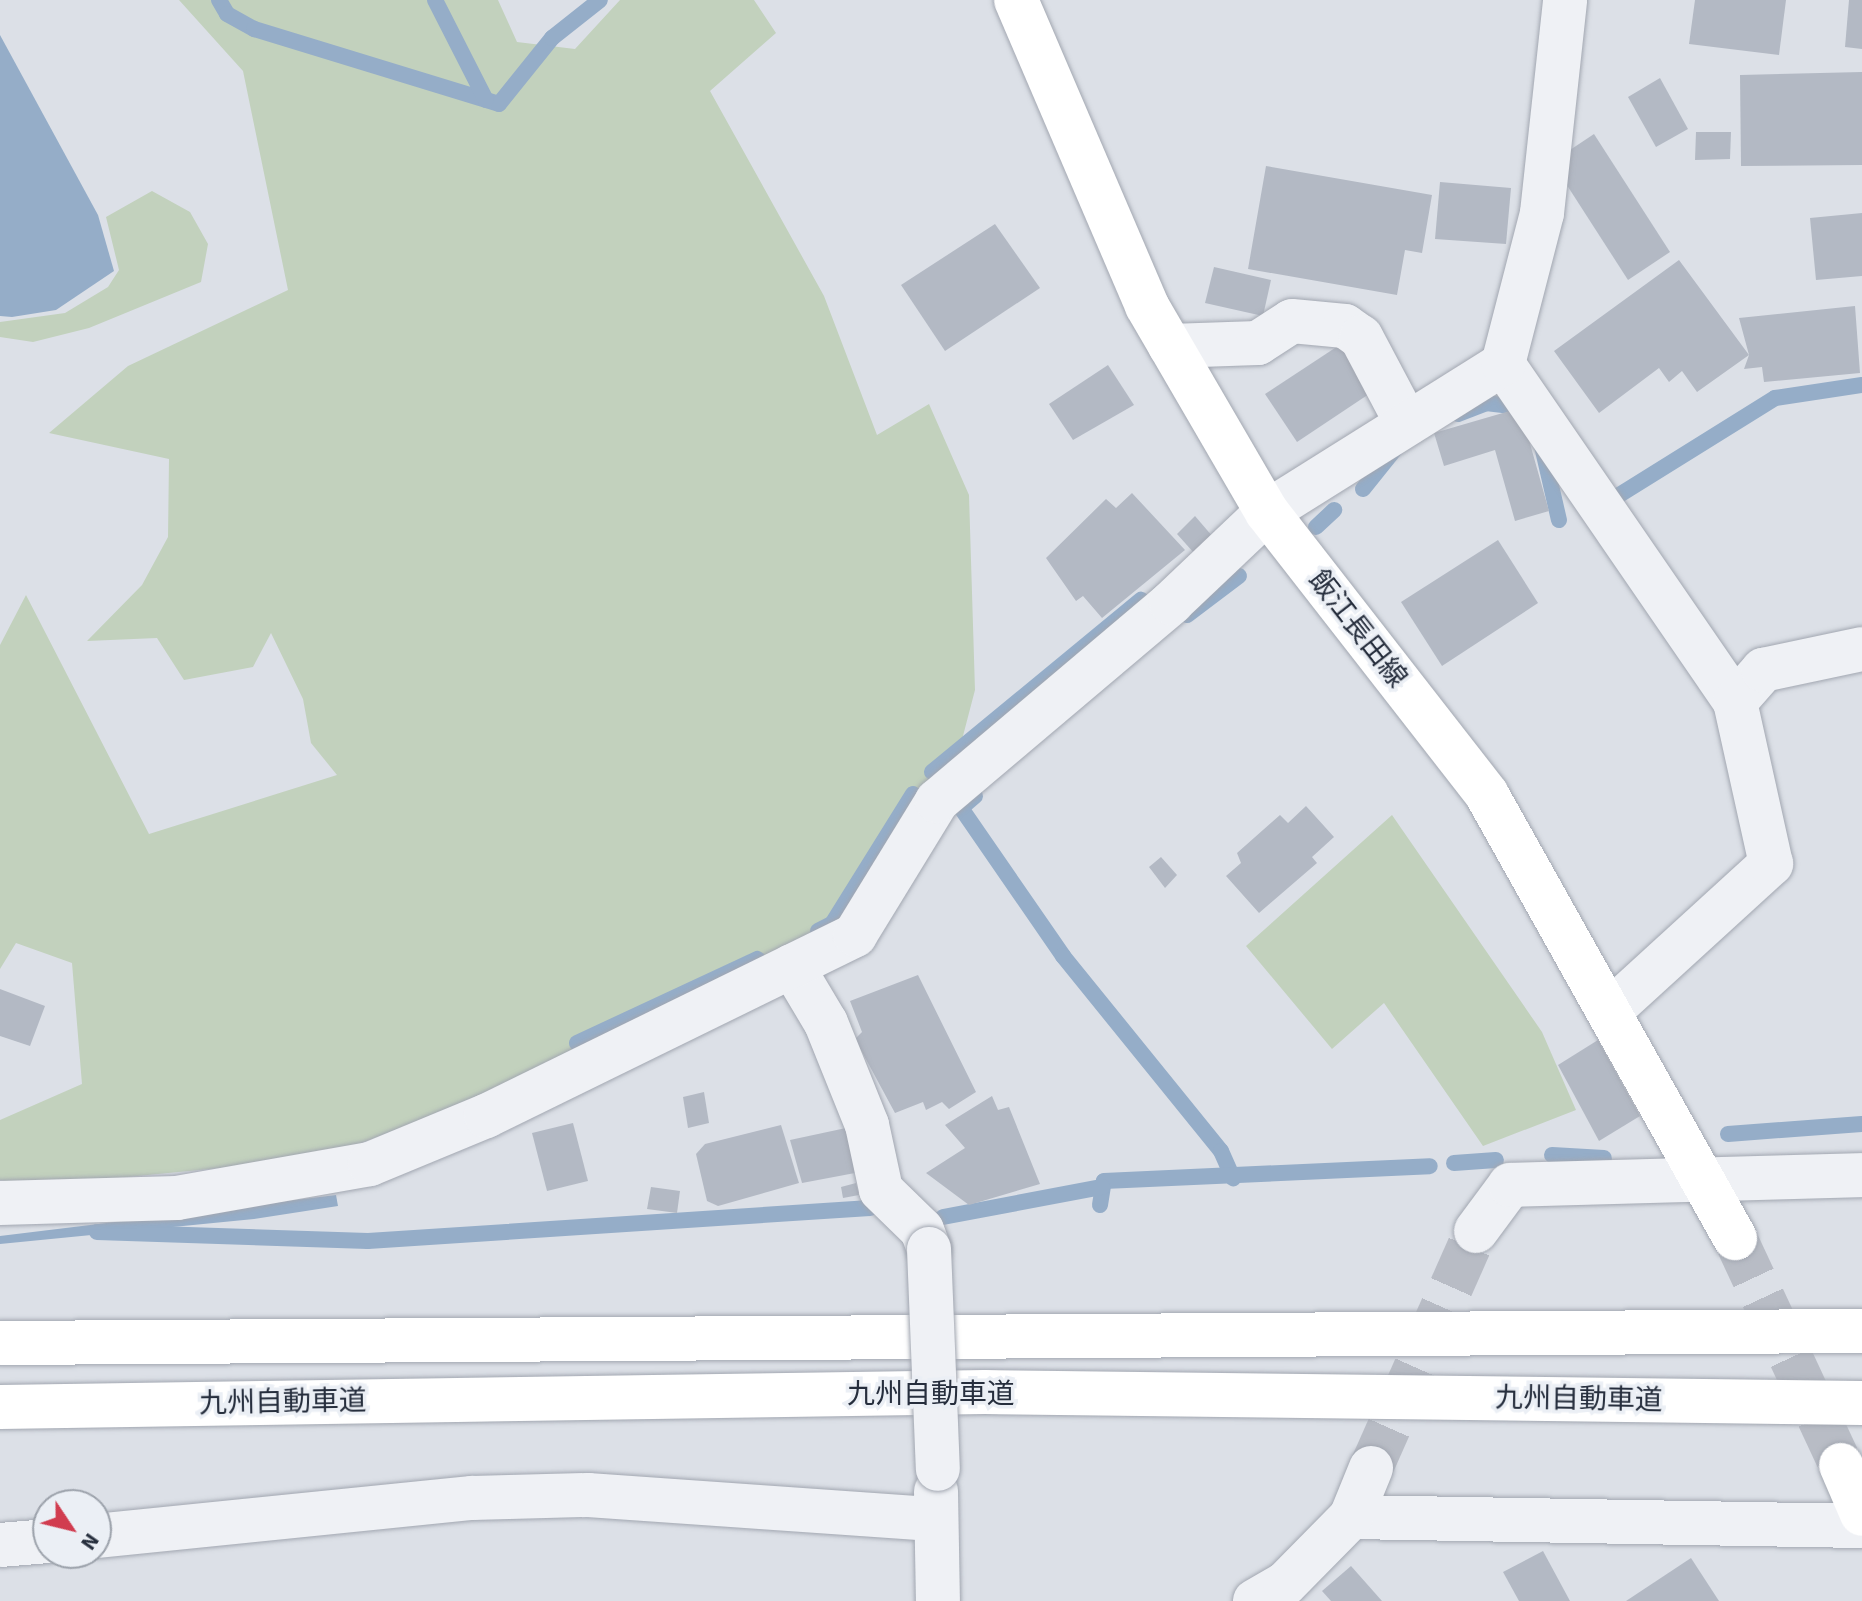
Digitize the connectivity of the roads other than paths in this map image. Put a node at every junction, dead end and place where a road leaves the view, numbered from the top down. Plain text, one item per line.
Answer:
1 (1016, 0) edge
2 (1565, 0) edge
3 (1170, 346) junction
4 (1503, 364) junction
5 (1407, 424) junction
6 (1267, 512) junction
7 (1862, 649) edge
8 (1735, 702) junction
9 (792, 966) junction
10 (1611, 1010) junction
11 (1862, 1175) edge
12 (1705, 1178) junction
13 (0, 1203) edge
14 (1476, 1231) tunnel mouth
15 (1735, 1238) tunnel mouth
16 (1862, 1331) edge
17 (0, 1343) edge
18 (1862, 1403) edge
19 (0, 1407) edge
20 (1841, 1465) tunnel mouth
21 (1371, 1468) tunnel mouth
22 (1862, 1514) edge
23 (1351, 1517) junction
24 (933, 1519) junction
25 (1862, 1526) edge
26 (112, 1534) edge
27 (32, 1542) edge
28 (0, 1545) edge
29 (938, 1601) edge
30 (1255, 1601) edge

1 - 3 main road, 飯江長田線
2 - 4 street
3 - 5 street
3 - 6 main road, 飯江長田線
4 - 5 street
4 - 8 street
5 - 6 street
6 - 9 street
6 - 10 main road, 飯江長田線
7 - 8 street
8 - 10 street
9 - 13 street
9 - 24 street, bridge
10 - 12 main road, 飯江長田線
11 - 12 street
12 - 14 street
12 - 15 main road, 飯江長田線
16 - 17 main road, 九州自動車道
18 - 19 main road, 九州自動車道
20 - 22 main road
21 - 23 street
23 - 25 street
23 - 30 street
24 - 26 street
24 - 29 street
27 - 28 street

